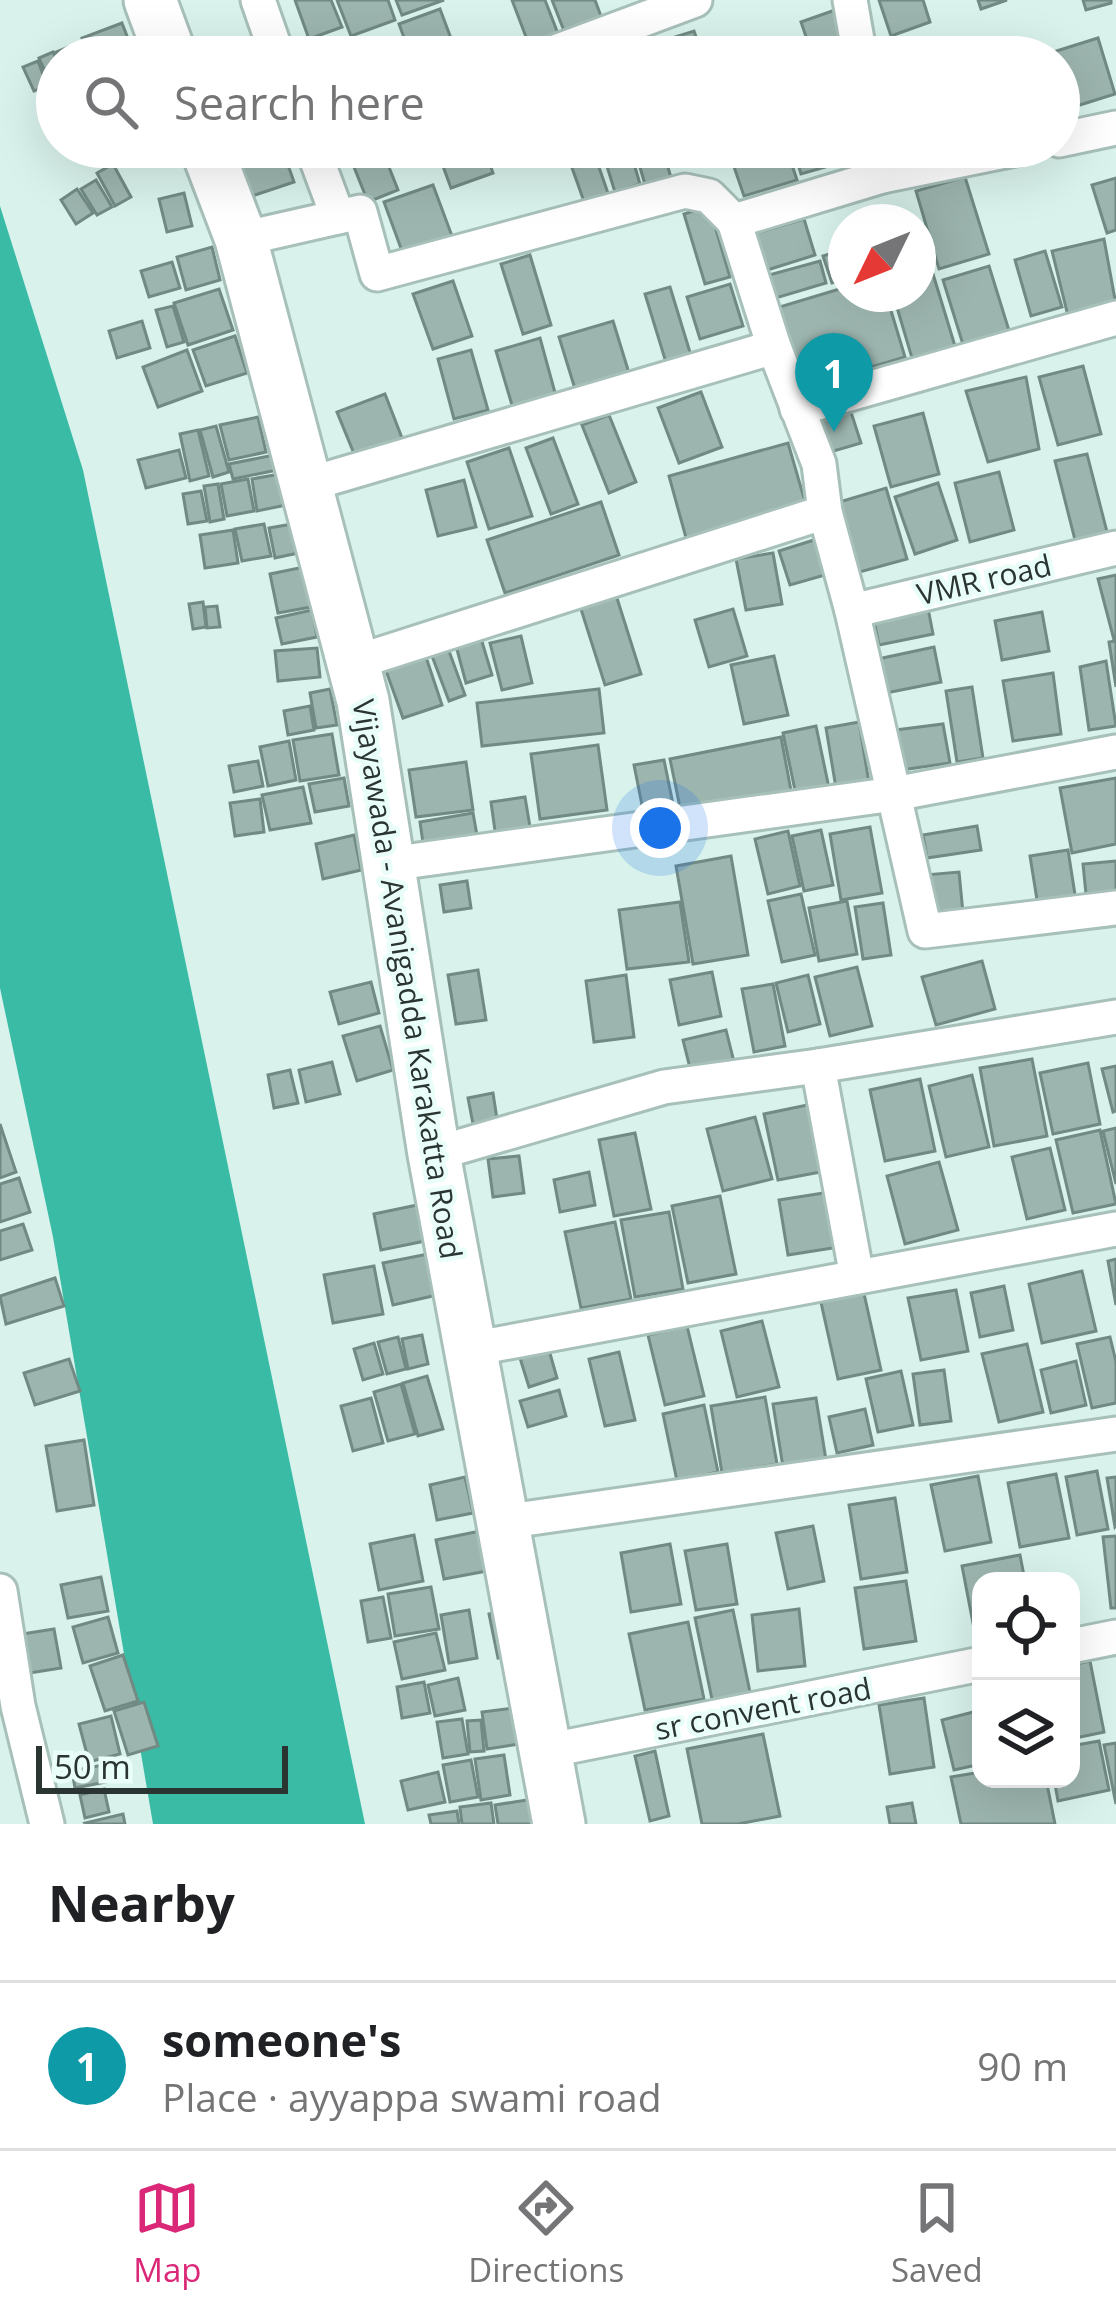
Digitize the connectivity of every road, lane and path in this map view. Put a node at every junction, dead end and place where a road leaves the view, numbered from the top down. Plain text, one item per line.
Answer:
1 (150, 0) edge
2 (257, 0) edge
3 (695, 0) edge
4 (850, 0) edge
5 (164, 36) edge
6 (270, 36) edge
7 (598, 36) edge
8 (856, 36) edge
9 (1116, 128) edge
10 (1080, 136) edge
11 (214, 168) edge
12 (320, 168) edge
13 (864, 168) edge
14 (338, 217) junction
15 (734, 221) junction
16 (241, 239) junction
17 (1116, 318) edge
18 (774, 347) junction
19 (797, 409) junction
20 (306, 485) junction
21 (825, 512) junction
22 (1116, 548) edge
23 (852, 611) junction
24 (353, 663) junction
25 (1116, 752) edge
26 (894, 794) junction
27 (389, 864) junction
28 (1116, 908) edge
29 (1116, 1017) edge
30 (818, 1066) junction
31 (434, 1154) junction
32 (1116, 1229) edge
33 (857, 1277) junction
34 (470, 1349) junction
35 (1116, 1434) edge
36 (503, 1522) junction
37 (0, 1591) edge
38 (1116, 1637) edge
39 (1080, 1644) edge
40 (972, 1666) edge
41 (545, 1751) junction
42 (47, 1824) edge
43 (559, 1824) edge

1 - 5 main road
2 - 6 street
3 - 7 street
4 - 8 street
9 - 10 street
11 - 16 main road, Vijayawada - Avanigadda Karakatta Road
12 - 14 street
13 - 15 street
14 - 15 street
14 - 16 street
15 - 18 street
16 - 20 main road, Vijayawada - Avanigadda Karakatta Road
17 - 19 street
18 - 19 street
18 - 20 street
19 - 21 street
20 - 24 main road, Vijayawada - Avanigadda Karakatta Road
21 - 23 street
21 - 24 street
22 - 23 street, VMR road
23 - 26 street
24 - 27 main road, Vijayawada - Avanigadda Karakatta Road
25 - 26 street
26 - 27 street
26 - 28 street
27 - 31 main road, Vijayawada - Avanigadda Karakatta Road
29 - 30 street
30 - 31 street
30 - 33 street
31 - 34 main road, Vijayawada - Avanigadda Karakatta Road
32 - 33 street
33 - 34 street
34 - 36 main road, Vijayawada - Avanigadda Karakatta Road
35 - 36 street
36 - 41 main road, Vijayawada - Avanigadda Karakatta Road
37 - 42 street
38 - 39 street
40 - 41 street, sr convent road
41 - 43 main road, Vijayawada - Avanigadda Karakatta Road

